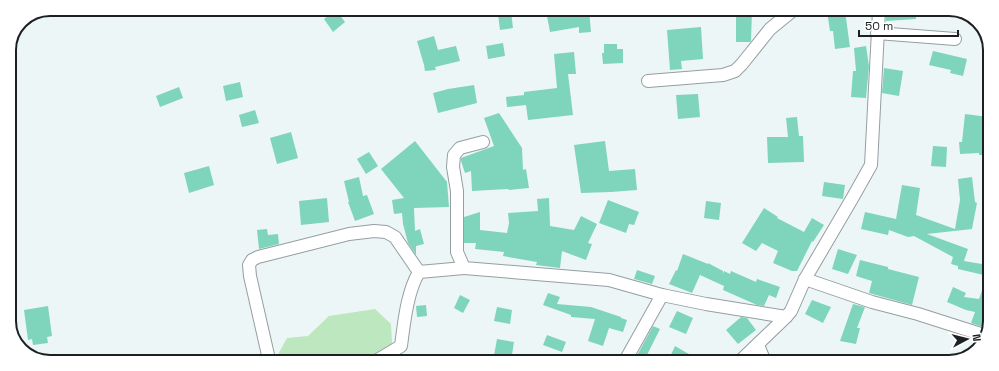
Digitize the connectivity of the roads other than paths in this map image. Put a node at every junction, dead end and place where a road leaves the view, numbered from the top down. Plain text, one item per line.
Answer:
1 (786, 16) edge
2 (878, 16) edge
3 (877, 33) junction
4 (955, 39) dead end
5 (648, 81) dead end
6 (483, 142) dead end
7 (464, 268) junction
8 (419, 272) junction
9 (805, 280) junction
10 (662, 295) junction
11 (786, 317) junction
12 (981, 334) edge
13 (758, 345) junction
14 (268, 355) edge
15 (386, 355) edge
16 (628, 355) edge
17 (747, 355) edge
18 (762, 355) edge

1 - 5 street
2 - 3 street
3 - 4 street
3 - 9 street
6 - 7 street
7 - 8 street
7 - 10 street
8 - 14 street
8 - 15 street
9 - 11 street
9 - 12 street
10 - 11 street
10 - 16 street
11 - 13 street
13 - 17 street
13 - 18 street

